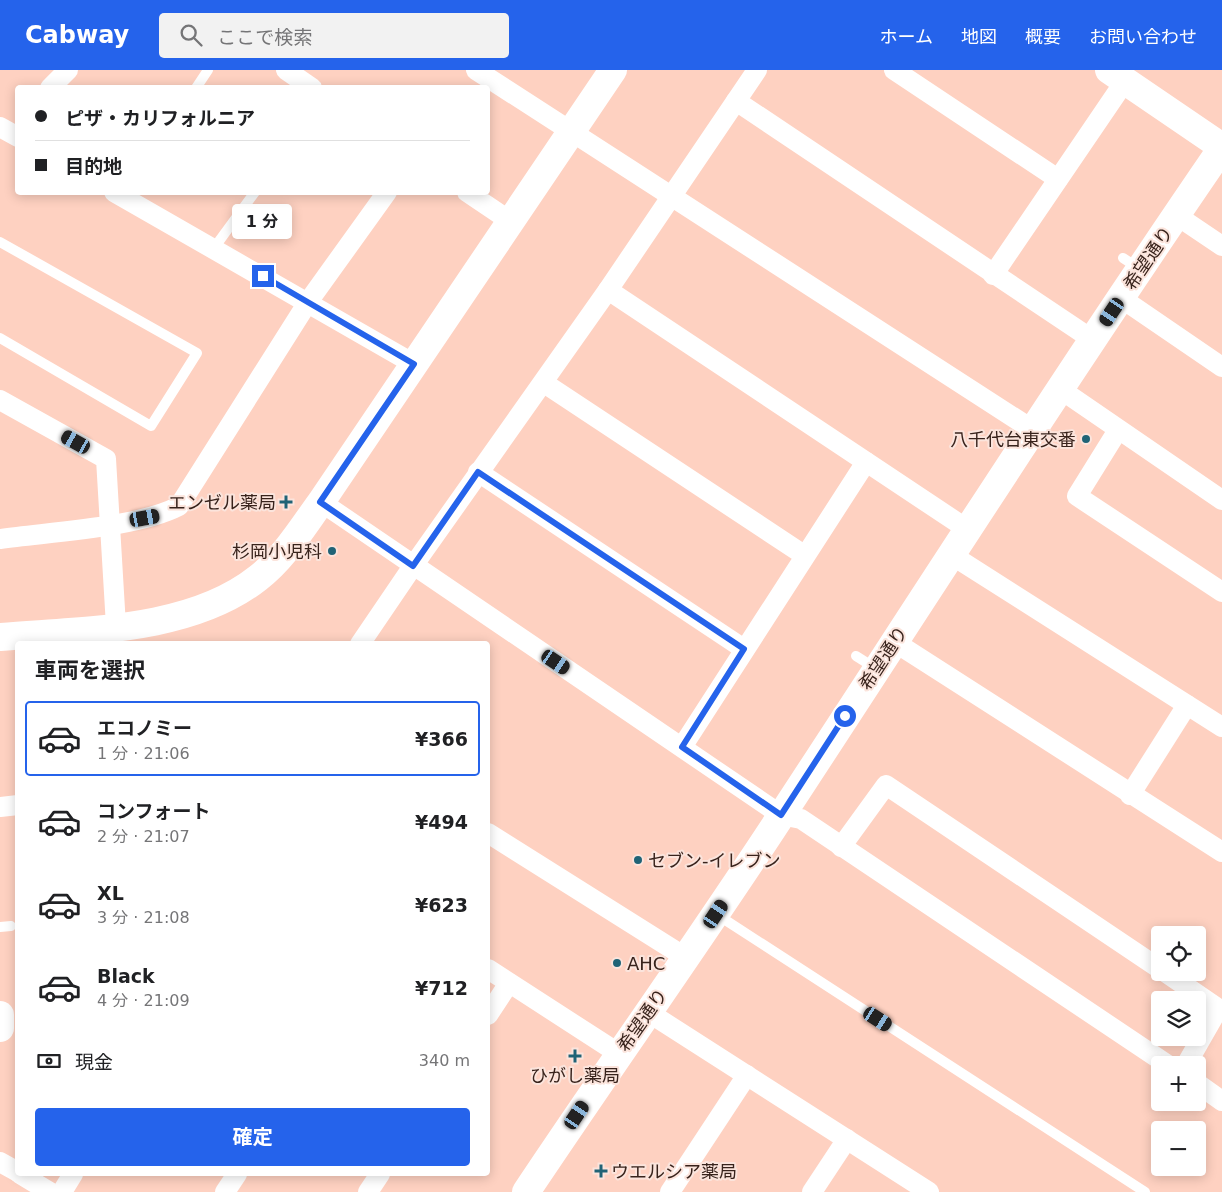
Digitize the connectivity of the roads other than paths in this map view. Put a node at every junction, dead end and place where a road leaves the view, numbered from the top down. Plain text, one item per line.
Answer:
1 (68, 70) edge
2 (208, 70) edge
3 (286, 70) edge
4 (476, 70) edge
5 (757, 70) edge
6 (894, 70) edge
7 (619, 72) edge
8 (1117, 75) edge
9 (53, 85) edge
10 (198, 85) edge
11 (308, 85) edge
12 (736, 101) junction
13 (571, 133) junction
14 (1222, 148) edge
15 (1062, 179) junction
16 (121, 195) edge
17 (253, 195) edge
18 (385, 195) edge
19 (471, 195) edge
20 (672, 197) junction
21 (1176, 215) junction
22 (510, 221) junction
23 (0, 242) edge
24 (1222, 246) edge
25 (214, 248) junction
26 (993, 275) junction
27 (608, 290) junction
28 (1121, 298) junction
29 (308, 302) junction
30 (0, 338) edge
31 (1093, 340) junction
32 (414, 364) junction
33 (1222, 367) edge
34 (544, 383) junction
35 (1060, 389) junction
36 (0, 400) edge
37 (1033, 430) junction
38 (1118, 430) junction
39 (866, 462) junction
40 (478, 472) junction
41 (327, 486) junction
42 (1222, 500) edge
43 (109, 524) junction
44 (967, 529) junction
45 (0, 539) edge
46 (950, 554) junction
47 (804, 555) junction
48 (413, 566) junction
49 (1222, 592) edge
50 (116, 626) junction
51 (87, 637) edge
52 (0, 638) edge
53 (362, 641) edge
54 (893, 641) junction
55 (744, 649) junction
56 (1187, 705) junction
57 (1222, 727) edge
58 (682, 747) junction
59 (1130, 795) junction
60 (15, 805) edge
61 (0, 807) edge
62 (781, 815) junction
63 (490, 834) edge
64 (841, 847) junction
65 (1222, 852) edge
66 (716, 914) junction
67 (686, 957) junction
68 (1151, 963) edge
69 (490, 970) edge
70 (1178, 981) edge
71 (509, 983) junction
72 (1220, 1010) edge
73 (490, 1012) edge
74 (648, 1012) junction
75 (0, 1015) edge
76 (0, 1028) edge
77 (618, 1053) junction
78 (1154, 1056) edge
79 (1192, 1056) edge
80 (747, 1075) junction
81 (1206, 1090) edge
82 (1222, 1101) edge
83 (847, 1139) junction
84 (0, 1162) edge
85 (15, 1170) edge
86 (26, 1176) edge
87 (72, 1176) edge
88 (236, 1176) edge
89 (379, 1176) edge
90 (50, 1192) edge
91 (62, 1192) edge
92 (225, 1192) edge
93 (368, 1192) edge
94 (526, 1192) edge
95 (670, 1192) edge
96 (812, 1192) edge
97 (930, 1192) edge
98 (1145, 1192) edge

1 - 9 street
2 - 10 lane
3 - 11 street
4 - 13 street
5 - 12 street
6 - 15 street
7 - 13 street
8 - 14 street
8 - 15 street
12 - 20 street
12 - 26 street
13 - 20 street
13 - 22 street
14 - 21 street, 希望通り
15 - 26 street
16 - 25 street
17 - 25 lane
18 - 29 street
19 - 22 street
20 - 27 street
20 - 37 street
21 - 24 street
21 - 28 street, 希望通り
22 - 32 street
23 - 30 lane
25 - 29 street
26 - 31 street
27 - 34 street
27 - 39 street
28 - 31 street, 希望通り
28 - 33 street
29 - 32 street
29 - 43 street
31 - 35 street, 希望通り
32 - 41 street
34 - 40 street
34 - 47 street
35 - 37 street, 希望通り
35 - 38 street
36 - 43 street
37 - 44 street, 希望通り
38 - 42 street
38 - 49 street
39 - 44 street
39 - 47 street
40 - 48 street
40 - 55 street
41 - 48 street
41 - 50 street
43 - 45 street
43 - 50 street
44 - 46 street, 希望通り
46 - 54 street, 希望通り
46 - 56 street
47 - 55 street
48 - 53 street
48 - 58 street
50 - 51 street
51 - 52 street
54 - 59 street
54 - 62 street, 希望通り
55 - 58 street
56 - 57 street
56 - 59 street
58 - 62 street
59 - 65 street
60 - 61 street
62 - 64 street
62 - 66 street, 希望通り
63 - 67 street
64 - 68 street
64 - 78 street
66 - 67 street, 希望通り
66 - 98 lane
67 - 74 street, 希望通り
69 - 71 street
70 - 72 street
71 - 73 street
71 - 77 street
72 - 79 street
74 - 77 street, 希望通り
74 - 80 street
75 - 76 street
77 - 94 street, 希望通り
80 - 83 street
80 - 95 street
81 - 82 street
83 - 96 street
83 - 97 street
84 - 85 street
86 - 90 street
87 - 91 street
88 - 92 street
89 - 93 street

